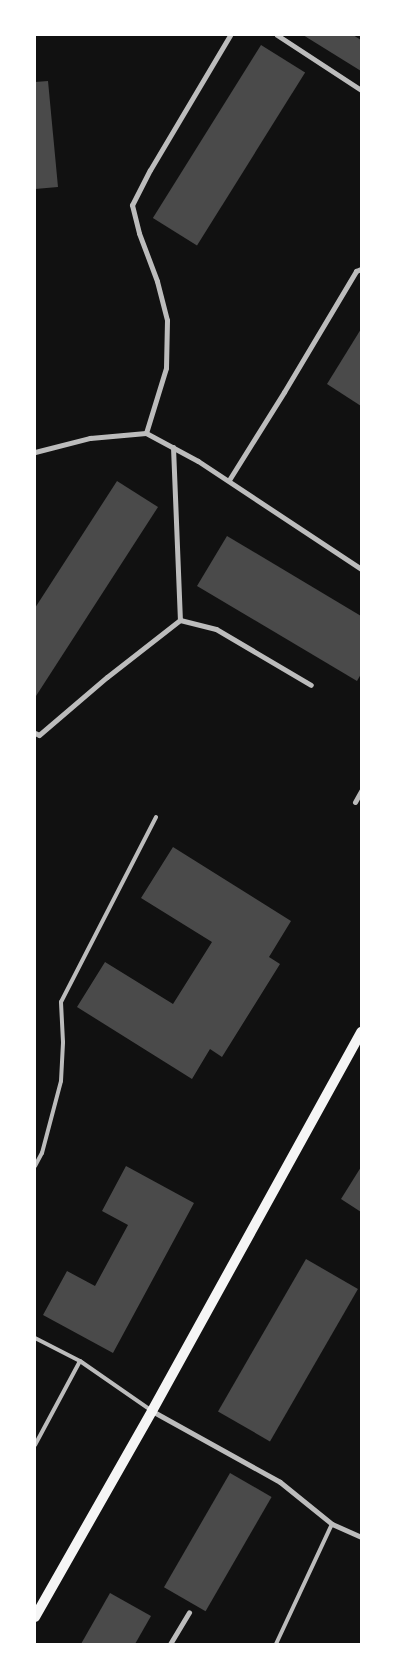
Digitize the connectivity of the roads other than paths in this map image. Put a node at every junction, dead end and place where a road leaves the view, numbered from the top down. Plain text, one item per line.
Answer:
1 (230, 35) edge
2 (277, 35) edge
3 (361, 90) edge
4 (361, 269) edge
5 (146, 434) junction
6 (173, 447) junction
7 (35, 452) edge
8 (229, 480) junction
9 (361, 569) edge
10 (180, 620) junction
11 (311, 685) dead end
12 (35, 733) edge
13 (361, 791) edge
14 (355, 802) dead end
15 (156, 817) dead end
16 (361, 1032) edge
17 (35, 1166) edge
18 (35, 1338) edge
19 (80, 1361) junction
20 (152, 1411) junction
21 (35, 1445) edge
22 (332, 1524) junction
23 (361, 1537) edge
24 (189, 1612) dead end
25 (35, 1617) edge
26 (170, 1644) edge
27 (276, 1644) edge

1 - 5 street
2 - 3 street
4 - 8 street
5 - 6 street
5 - 7 street
6 - 8 street
6 - 10 street
8 - 9 street
10 - 11 street
10 - 12 street
13 - 14 street
15 - 17 lane
16 - 20 main road
18 - 19 lane
19 - 20 lane
19 - 21 lane
20 - 22 street
20 - 25 main road
22 - 23 street
22 - 27 lane
24 - 26 street

